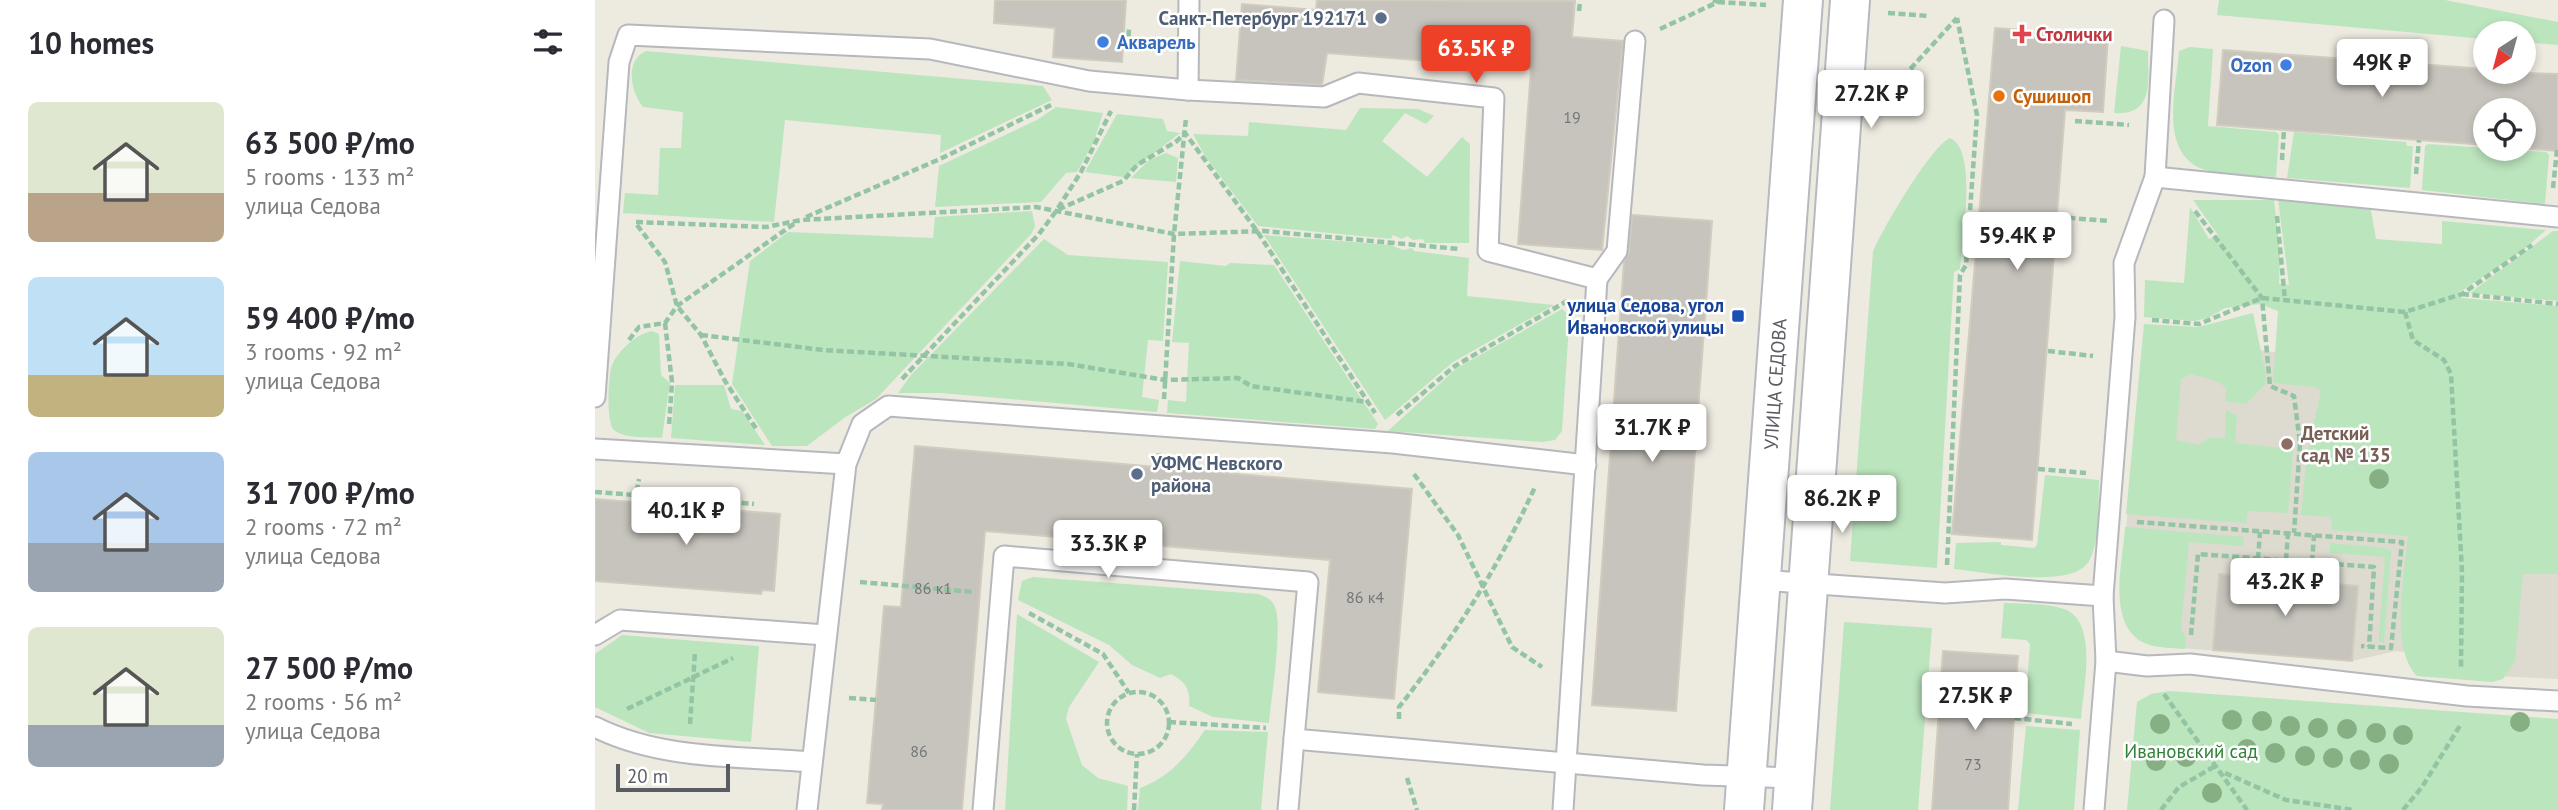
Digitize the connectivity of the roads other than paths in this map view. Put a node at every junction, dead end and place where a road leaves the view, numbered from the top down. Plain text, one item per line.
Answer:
1 (1189, 0) edge
2 (1788, 3) edge
3 (1865, 6) edge
4 (2164, 20) dead end
5 (1635, 41) road end
6 (1188, 90) junction
7 (2155, 177) junction
8 (602, 210) edge
9 (2554, 217) edge
10 (1597, 279) junction
11 (597, 376) edge
12 (595, 397) edge
13 (595, 449) edge
14 (846, 464) junction
15 (1586, 465) junction
16 (1761, 580) junction
17 (1809, 585) junction
18 (2102, 596) junction
19 (595, 635) edge
20 (825, 635) junction
21 (2106, 661) junction
22 (2558, 701) edge
23 (595, 727) edge
24 (1295, 735) junction
25 (811, 762) junction
26 (1566, 763) junction
27 (1745, 792) edge
28 (1793, 794) edge
29 (807, 810) edge
30 (983, 810) edge
31 (1288, 810) edge
32 (1563, 810) edge
33 (2094, 810) edge

1 - 6 lane
2 - 16 main road, УЛИЦА СЕДОВА
3 - 17 main road
4 - 7 lane
5 - 10 lane
6 - 8 lane
6 - 10 lane
7 - 9 lane
7 - 18 lane
8 - 11 lane
10 - 15 lane
11 - 12 lane
13 - 14 lane
14 - 15 lane
14 - 20 lane
15 - 26 lane
16 - 17 lane
16 - 27 main road, УЛИЦА СЕДОВА
17 - 18 lane
17 - 28 main road
18 - 21 lane
19 - 20 lane
20 - 25 lane
21 - 22 lane
21 - 33 lane
23 - 25 lane
24 - 26 lane
24 - 30 lane
24 - 31 lane
25 - 29 lane
26 - 27 lane
26 - 32 lane
27 - 28 lane

